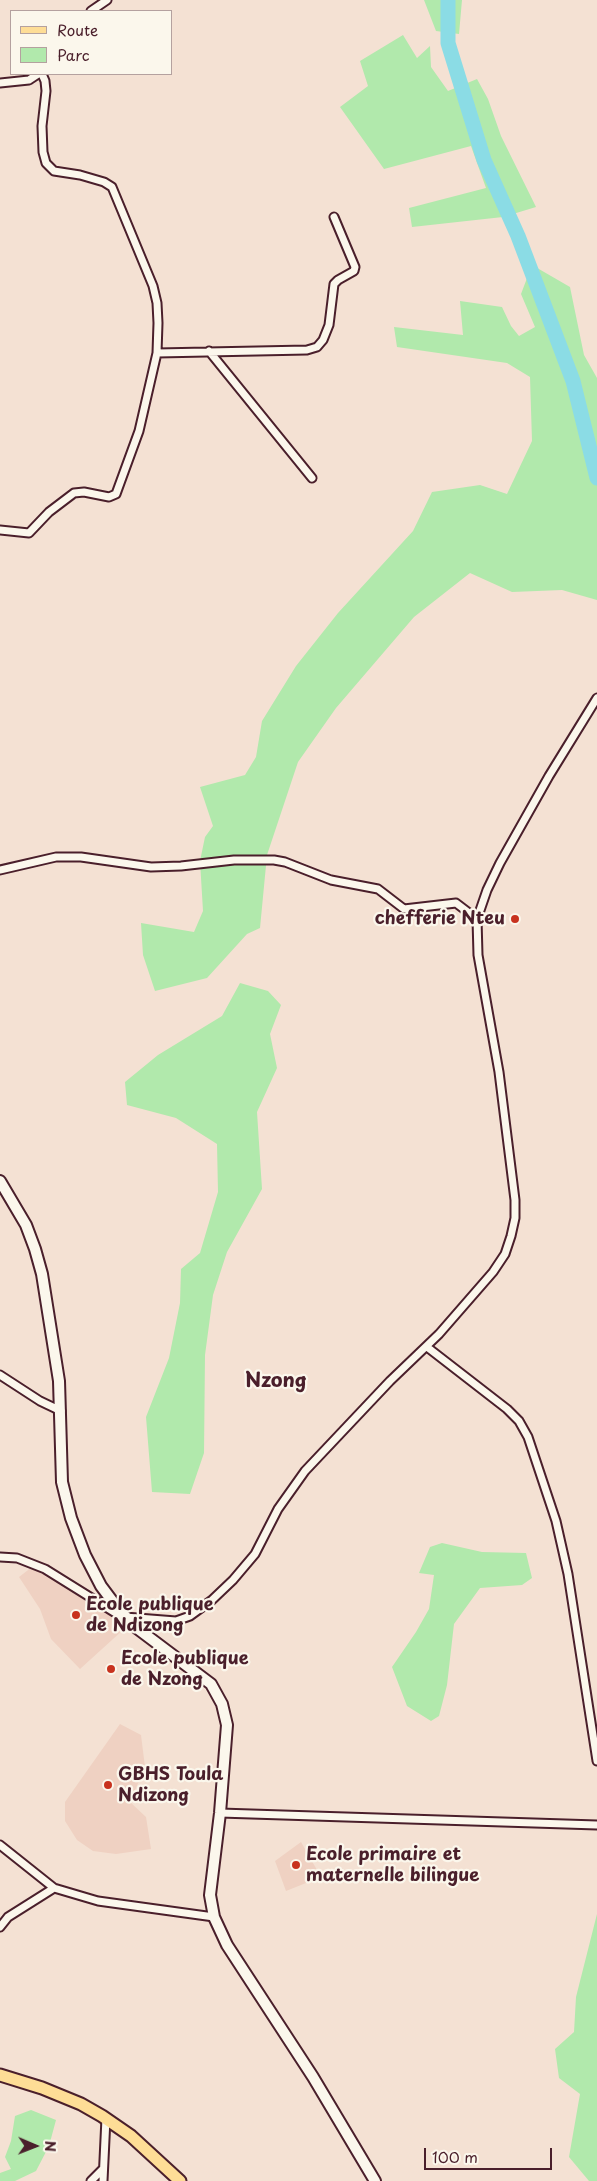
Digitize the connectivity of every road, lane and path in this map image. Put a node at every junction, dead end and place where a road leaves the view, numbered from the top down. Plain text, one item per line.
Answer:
1 (107, 0) edge
2 (92, 10) edge
3 (36, 75) edge
4 (42, 75) edge
5 (0, 83) edge
6 (334, 216) dead end
7 (209, 351) junction
8 (157, 353) junction
9 (312, 478) dead end
10 (0, 530) edge
11 (597, 698) edge
12 (0, 870) edge
13 (477, 919) junction
14 (0, 1182) edge
15 (427, 1347) junction
16 (0, 1375) edge
17 (61, 1411) junction
18 (0, 1557) edge
19 (125, 1617) junction
20 (597, 1761) edge
21 (220, 1813) junction
22 (597, 1825) edge
23 (0, 1844) edge
24 (54, 1888) junction
25 (214, 1917) junction
26 (0, 1926) edge
27 (0, 2075) edge
28 (106, 2118) junction
29 (103, 2169) junction
30 (91, 2181) edge
31 (103, 2181) edge
32 (180, 2181) edge
33 (375, 2181) edge

1 - 2 street
3 - 5 street
4 - 8 street
6 - 7 street
7 - 8 street
7 - 9 street
8 - 10 street
11 - 13 street
12 - 13 street
13 - 15 street
14 - 17 street
15 - 19 street
15 - 20 street
16 - 17 street
17 - 19 street
18 - 19 street
19 - 21 street
21 - 22 street
21 - 25 street
23 - 24 street
24 - 25 street
24 - 26 street
25 - 33 street
27 - 28 main road
28 - 29 street
28 - 32 main road
29 - 30 street
29 - 31 street

